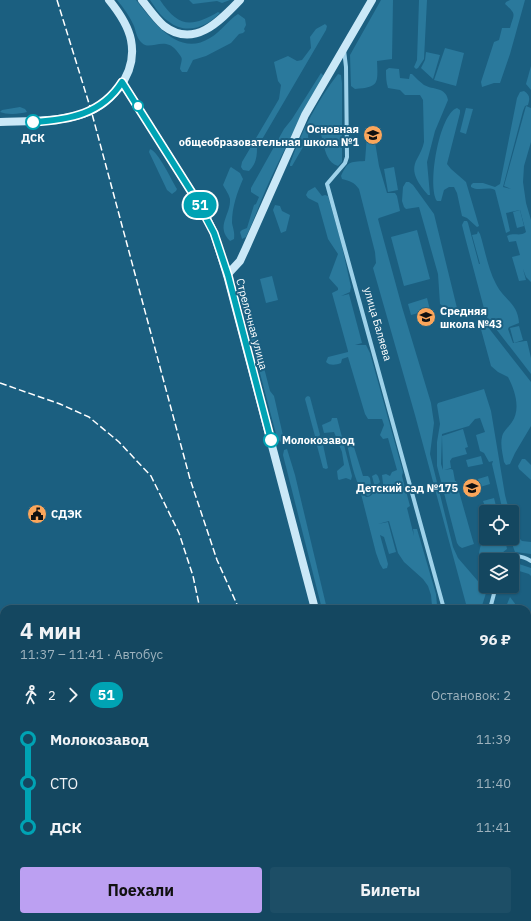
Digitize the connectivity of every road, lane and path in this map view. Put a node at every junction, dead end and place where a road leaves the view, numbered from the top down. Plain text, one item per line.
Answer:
1 (109, 0) edge
2 (142, 0) edge
3 (240, 0) edge
4 (372, 0) edge
5 (344, 48) junction
6 (122, 82) junction
7 (0, 122) edge
8 (228, 275) junction
9 (519, 556) edge
10 (531, 561) edge
11 (494, 593) edge
12 (314, 605) edge
13 (443, 605) edge
14 (491, 605) edge

1 - 6 main road
2 - 3 main road
4 - 5 main road
5 - 8 main road
5 - 13 street, улица Баляева
6 - 7 main road
6 - 8 main road, Стрелочная улица
8 - 12 main road, Стрелочная улица
9 - 10 street
11 - 14 street

